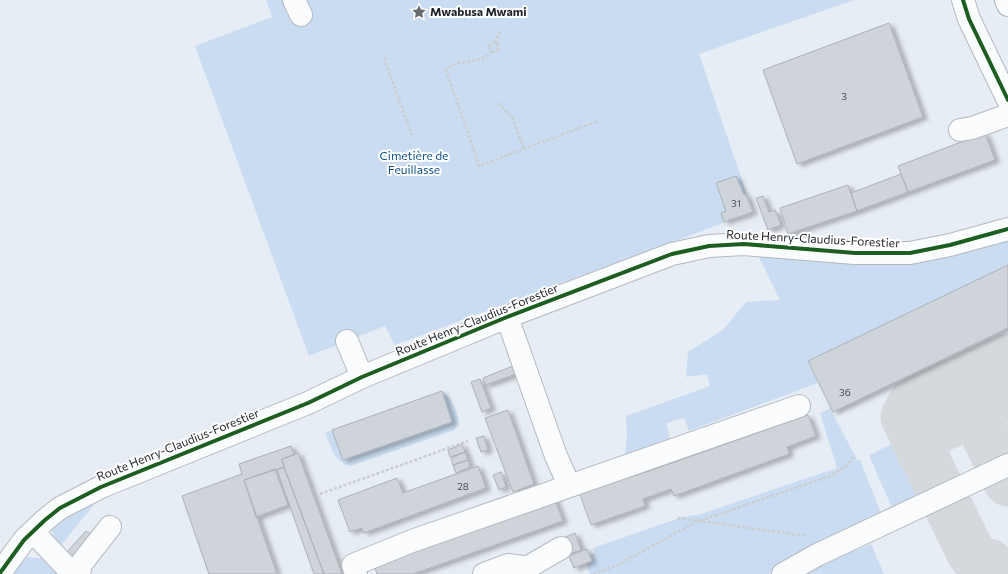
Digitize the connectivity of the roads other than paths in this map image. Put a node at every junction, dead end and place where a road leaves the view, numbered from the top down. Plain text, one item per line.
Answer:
1 (963, 0) edge
2 (1006, 0) edge
3 (1008, 5) edge
4 (1008, 100) edge
5 (1008, 114) edge
6 (960, 130) dead end
7 (1008, 229) edge
8 (507, 317) junction
9 (347, 340) dead end
10 (362, 377) junction
11 (799, 406) dead end
12 (1008, 465) edge
13 (569, 485) junction
14 (110, 527) dead end
15 (33, 532) junction
16 (561, 548) dead end
17 (525, 571) edge
18 (0, 573) edge
19 (73, 574) edge
20 (79, 574) edge
21 (356, 574) edge
22 (484, 574) edge
23 (782, 574) edge

1 - 4 street
2 - 3 street
5 - 6 street
7 - 8 street, Route Henry-Claudius-Forestier
8 - 10 street, Route Henry-Claudius-Forestier
8 - 13 street
9 - 10 street
10 - 15 street, Route Henry-Claudius-Forestier
11 - 13 street
12 - 23 street
13 - 21 street
14 - 20 street
15 - 18 street, Route Henry-Claudius-Forestier
15 - 19 street
16 - 17 street
17 - 22 street

